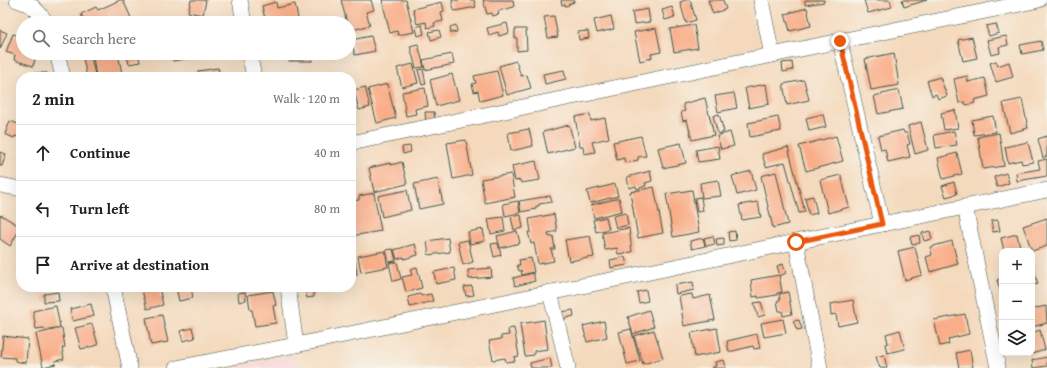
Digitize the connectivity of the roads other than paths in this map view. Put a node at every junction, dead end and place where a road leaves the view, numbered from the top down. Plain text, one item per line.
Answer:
1 (17, 0) edge
2 (240, 0) edge
3 (761, 0) edge
4 (1039, 0) edge
5 (41, 16) edge
6 (243, 16) edge
7 (840, 41) junction
8 (772, 55) junction
9 (59, 60) edge
10 (250, 60) edge
11 (62, 72) edge
12 (253, 72) edge
13 (356, 142) edge
14 (0, 185) edge
15 (16, 189) edge
16 (1047, 190) edge
17 (965, 207) junction
18 (882, 224) junction
19 (796, 242) junction
20 (114, 292) edge
21 (289, 292) edge
22 (550, 292) junction
23 (296, 345) junction
24 (130, 368) edge
25 (176, 368) edge
26 (568, 368) edge
27 (820, 368) edge
28 (998, 368) edge

1 - 5 street
2 - 6 street
3 - 8 street
4 - 7 street
7 - 8 street
7 - 18 street
8 - 13 street
9 - 11 street
10 - 12 street
14 - 15 street
16 - 17 street
17 - 18 street
17 - 28 street
18 - 19 street
19 - 22 street
19 - 27 street
20 - 24 street
21 - 23 street
22 - 23 street
22 - 26 street
23 - 25 street

